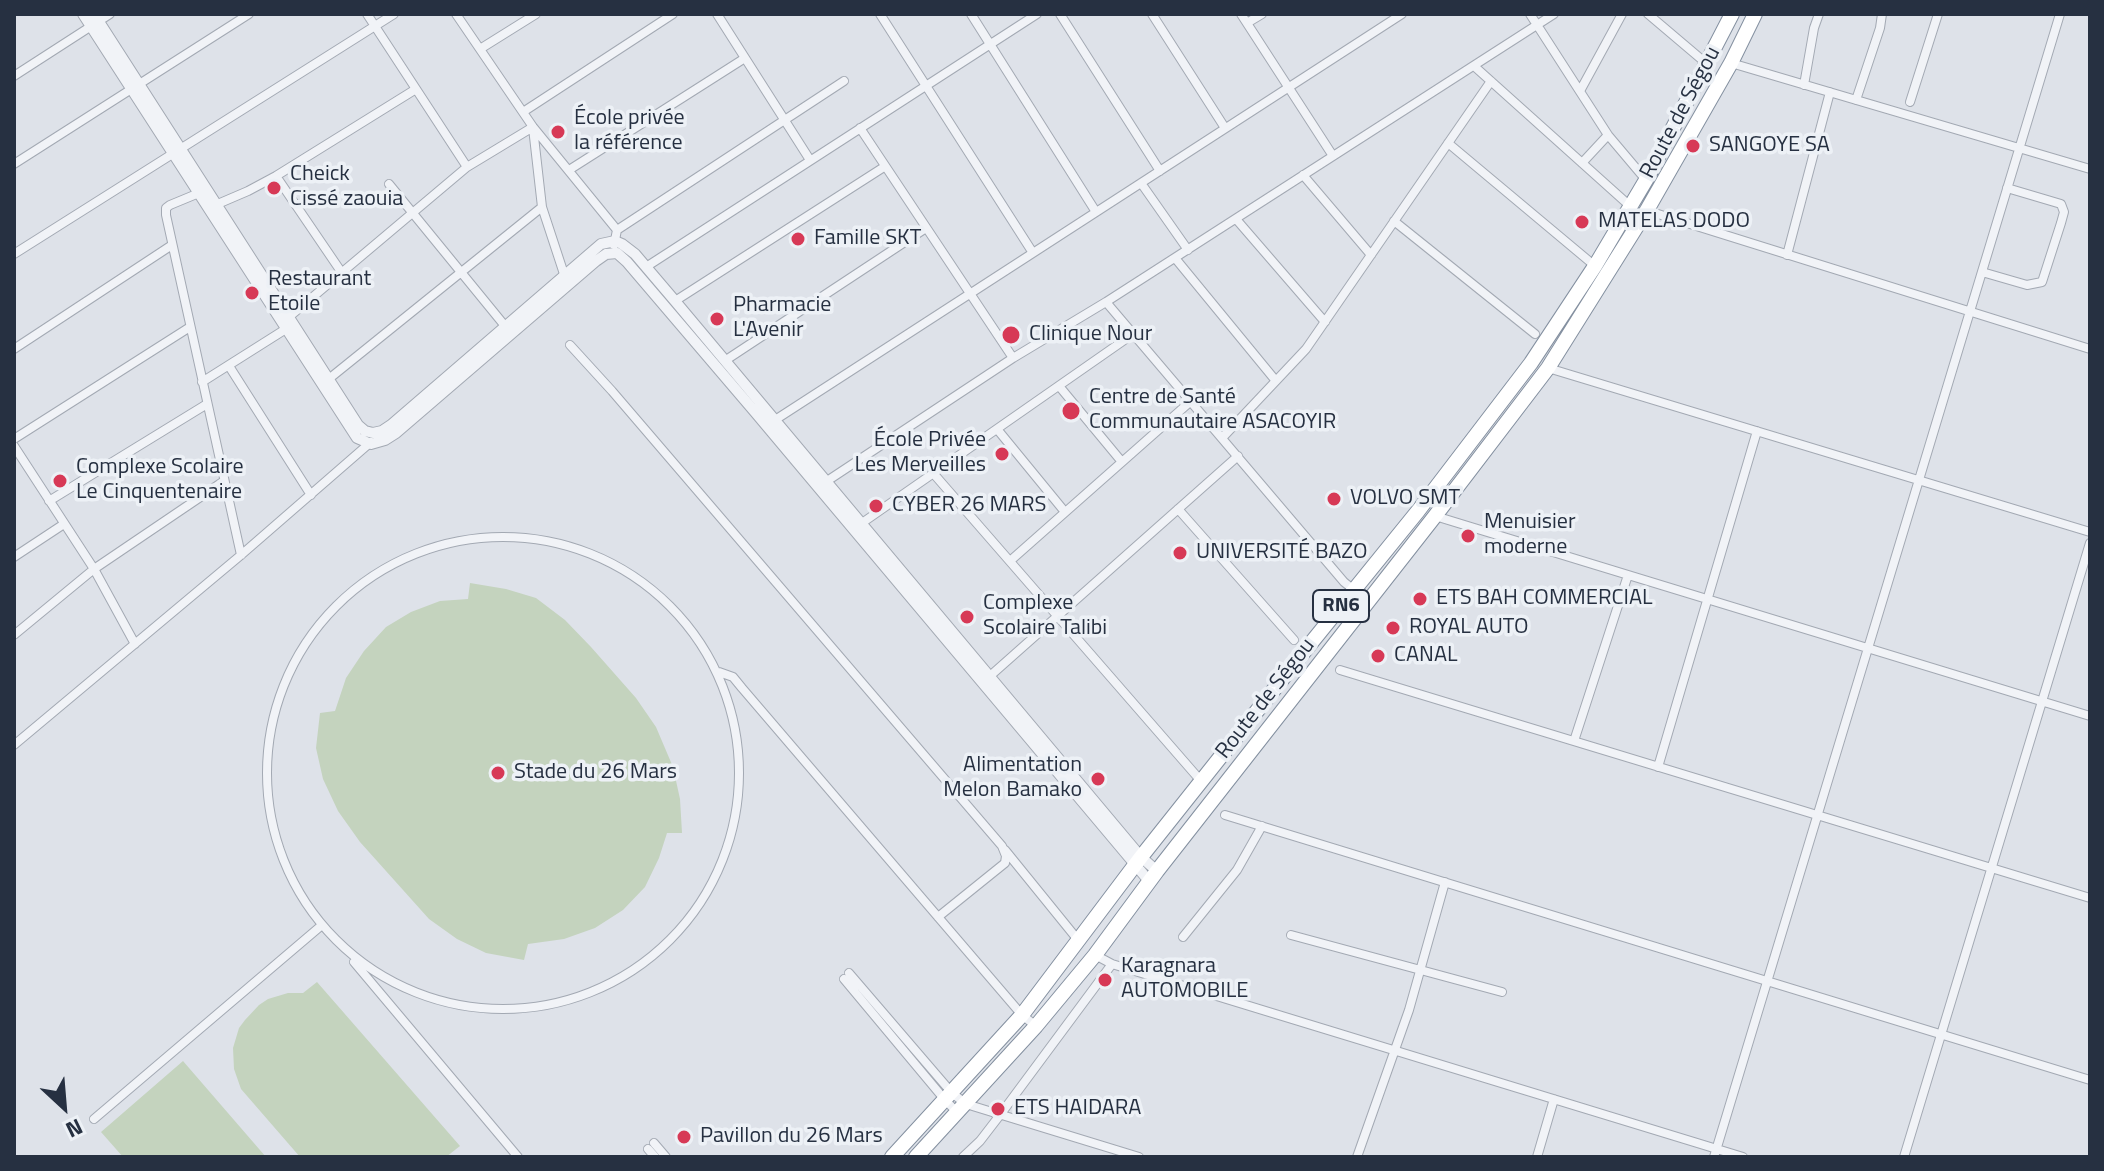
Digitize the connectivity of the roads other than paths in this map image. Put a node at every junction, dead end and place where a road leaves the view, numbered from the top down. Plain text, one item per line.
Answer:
1 (83, 14) edge
2 (110, 14) edge
3 (249, 14) edge
4 (367, 14) edge
5 (394, 14) edge
6 (456, 14) edge
7 (536, 14) edge
8 (673, 14) edge
9 (717, 14) edge
10 (880, 14) edge
11 (971, 14) edge
12 (1037, 14) edge
13 (1060, 14) edge
14 (1152, 14) edge
15 (1241, 14) edge
16 (1262, 14) edge
17 (1402, 14) edge
18 (1530, 14) edge
19 (1554, 14) edge
20 (1622, 14) edge
21 (1648, 14) edge
22 (1732, 14) edge
23 (1755, 14) edge
24 (1819, 14) edge
25 (1882, 14) edge
26 (1938, 14) edge
27 (2060, 14) edge
28 (94, 20) edge
29 (1247, 23) junction
30 (1537, 25) junction
31 (375, 26) junction
32 (990, 44) junction
33 (480, 49) junction
34 (745, 58) junction
35 (1731, 63) junction
36 (1707, 64) junction
37 (1474, 66) junction
38 (14, 76) edge
39 (844, 81) dead end
40 (1491, 81) junction
41 (1804, 85) junction
42 (926, 86) junction
43 (135, 87) junction
44 (1289, 87) junction
45 (416, 89) junction
46 (1580, 91) junction
47 (1830, 92) junction
48 (1856, 100) junction
49 (1910, 102) dead end
50 (523, 112) junction
51 (784, 120) junction
52 (533, 127) junction
53 (860, 128) junction
54 (1225, 128) junction
55 (1608, 135) junction
56 (1448, 143) junction
57 (2019, 148) junction
58 (177, 152) junction
59 (1333, 156) junction
60 (810, 160) junction
61 (1582, 163) junction
62 (14, 164) edge
63 (467, 167) junction
64 (884, 167) junction
65 (2090, 169) edge
66 (569, 170) junction
67 (1160, 171) junction
68 (1303, 175) junction
69 (276, 176) junction
70 (1646, 180) junction
71 (1141, 183) junction
72 (389, 184) dead end
73 (2007, 188) junction
74 (199, 193) junction
75 (212, 206) junction
76 (1630, 206) junction
77 (542, 207) junction
78 (1096, 212) junction
79 (413, 214) junction
80 (1658, 214) dead end
81 (1236, 219) junction
82 (1394, 221) junction
83 (926, 228) junction
84 (615, 241) junction
85 (172, 245) junction
86 (1188, 250) junction
87 (1033, 253) junction
88 (14, 254) edge
89 (1371, 255) junction
90 (1787, 255) junction
91 (1175, 258) junction
92 (1595, 266) junction
93 (646, 267) junction
94 (1982, 272) junction
95 (342, 273) junction
96 (461, 273) junction
97 (564, 274) junction
98 (971, 293) junction
99 (675, 301) junction
100 (1106, 302) junction
101 (1970, 312) junction
102 (1325, 322) junction
103 (290, 323) junction
104 (505, 326) junction
105 (190, 327) junction
106 (1133, 334) junction
107 (1535, 334) dead end
108 (570, 345) dead end
109 (14, 349) edge
110 (2090, 349) edge
111 (1013, 358) junction
112 (726, 360) junction
113 (229, 366) junction
114 (1548, 368) junction
115 (326, 381) junction
116 (1276, 381) junction
117 (202, 382) junction
118 (1059, 386) junction
119 (1191, 401) junction
120 (207, 404) junction
121 (775, 420) junction
122 (997, 429) junction
123 (1757, 431) junction
124 (1223, 437) junction
125 (372, 438) junction
126 (14, 439) edge
127 (14, 446) edge
128 (1238, 456) junction
129 (1122, 462) junction
130 (933, 473) junction
131 (1919, 480) junction
132 (224, 481) junction
133 (827, 481) junction
134 (311, 495) junction
135 (49, 501) junction
136 (1178, 509) junction
137 (1065, 512) junction
138 (1435, 516) junction
139 (862, 523) junction
140 (64, 524) junction
141 (2090, 532) edge
142 (2090, 543) edge
143 (241, 555) junction
144 (14, 557) edge
145 (1010, 561) junction
146 (94, 569) junction
147 (1628, 575) junction
148 (1354, 590) junction
149 (1709, 600) junction
150 (1057, 617) junction
151 (14, 635) edge
152 (1294, 640) dead end
153 (135, 644) junction
154 (1868, 649) junction
155 (1340, 670) dead end
156 (719, 672) junction
157 (990, 676) junction
158 (2042, 701) junction
159 (2090, 716) edge
160 (1574, 741) junction
161 (14, 745) edge
162 (1658, 767) junction
163 (1201, 781) junction
164 (1225, 815) dead end
165 (1817, 816) junction
166 (1262, 826) junction
167 (1002, 846) junction
168 (1138, 861) junction
169 (1992, 868) junction
170 (1153, 876) junction
171 (1445, 882) junction
172 (2090, 898) edge
173 (938, 917) junction
174 (322, 925) junction
175 (1291, 935) dead end
176 (333, 937) junction
177 (1183, 937) dead end
178 (1078, 940) junction
179 (1095, 955) junction
180 (1112, 964) junction
181 (1420, 970) junction
182 (846, 976) dead end
183 (1767, 981) junction
184 (1502, 992) dead end
185 (1022, 1015) junction
186 (1036, 1026) junction
187 (1941, 1034) junction
188 (1394, 1050) junction
189 (2090, 1080) edge
190 (949, 1096) junction
191 (1554, 1099) junction
192 (961, 1108) junction
193 (1000, 1115) junction
194 (94, 1119) dead end
195 (1715, 1153) edge
196 (518, 1157) edge
197 (655, 1157) edge
198 (666, 1157) edge
199 (892, 1157) edge
200 (916, 1157) edge
201 (963, 1157) edge
202 (1139, 1157) edge
203 (1357, 1157) edge
204 (1537, 1157) edge
205 (1743, 1157) edge
206 (1904, 1157) edge

1 - 28 street
2 - 28 street
3 - 43 street
4 - 31 street
5 - 31 street
6 - 33 street
7 - 33 street
8 - 50 street
9 - 34 street
10 - 42 street
11 - 32 street
12 - 32 street
13 - 67 street
14 - 54 street
15 - 29 street
16 - 29 street
17 - 44 street
18 - 30 street
19 - 30 street
20 - 46 street
21 - 36 street
22 - 36 highway, Route de Ségou / RN6
23 - 35 highway, Route de Ségou / RN6
24 - 41 street
25 - 48 street
26 - 49 street
27 - 57 street
28 - 38 street
28 - 43 street
29 - 44 street
30 - 37 street
30 - 46 street
31 - 45 street
31 - 58 street
32 - 42 street
32 - 78 street
33 - 50 street
34 - 51 street
34 - 66 street
35 - 41 street
35 - 114 highway, Route de Ségou / RN6
36 - 70 highway, Route de Ségou / RN6
37 - 40 street
37 - 59 street
39 - 51 street
40 - 56 street
40 - 61 street
41 - 47 street
42 - 53 street
42 - 87 street
43 - 58 street
43 - 62 street
44 - 54 street
44 - 59 street
45 - 63 street
45 - 69 street
46 - 55 street
47 - 48 street
47 - 90 street
48 - 57 street
50 - 52 street
51 - 60 street
51 - 84 street
52 - 63 street
52 - 66 street
52 - 77 street
53 - 60 street
53 - 64 street
54 - 67 street
55 - 61 street
55 - 70 street
56 - 82 street
56 - 92 street
57 - 65 street
57 - 73 street
58 - 74 street
58 - 75 street
58 - 88 street
59 - 68 street
60 - 93 street
61 - 76 street
63 - 79 street
64 - 83 street
64 - 99 street
66 - 84 street
67 - 71 street
68 - 81 street
68 - 89 street
69 - 75 street
69 - 95 street
70 - 76 highway, Route de Ségou / RN6
71 - 78 street
71 - 86 street
72 - 79 street
73 - 94 street
73 - 94 street
74 - 75 street
74 - 85 street
75 - 103 street
76 - 92 highway, Route de Ségou / RN6
77 - 96 street
77 - 97 street
78 - 87 street
79 - 95 street
79 - 96 street
80 - 90 street
81 - 86 street
81 - 102 street
82 - 89 street
82 - 107 street
83 - 98 street
83 - 112 street
84 - 93 street
84 - 97 street
84 - 125 street
84 - 168 street
85 - 105 street
85 - 109 street
86 - 91 street
87 - 98 street
89 - 102 street
90 - 101 street
91 - 100 street
91 - 116 street
92 - 148 highway, Route de Ségou / RN6
93 - 99 street
94 - 101 street
95 - 103 street
96 - 104 street
96 - 115 street
97 - 104 street
98 - 111 street
98 - 121 street
99 - 112 street
100 - 106 street
100 - 111 street
101 - 110 street
101 - 131 street
102 - 116 street
103 - 113 street
103 - 115 street
104 - 125 street
105 - 117 street
105 - 126 street
106 - 118 street
106 - 119 street
108 - 167 street
111 - 133 street
112 - 121 street
113 - 117 street
113 - 134 street
114 - 123 street
114 - 138 highway, Route de Ségou / RN6
115 - 125 street
116 - 124 street
117 - 120 street
118 - 122 street
118 - 129 street
119 - 124 street
119 - 129 street
120 - 132 street
120 - 135 street
121 - 133 street
122 - 130 street
122 - 137 street
123 - 131 street
123 - 149 street
124 - 128 street
125 - 134 street
127 - 135 street
128 - 136 street
128 - 148 street
129 - 137 street
130 - 139 street
130 - 145 street
131 - 141 street
131 - 154 street
132 - 143 street
132 - 146 street
133 - 139 street
134 - 143 street
135 - 140 street
136 - 150 street
136 - 152 street
137 - 145 street
138 - 147 street
138 - 170 highway, Route de Ségou / RN6
139 - 157 street
140 - 144 street
140 - 146 street
142 - 158 street
143 - 153 street
145 - 150 street
146 - 151 street
146 - 153 street
147 - 149 street
147 - 160 street
148 - 163 highway, Route de Ségou / RN6
149 - 154 street
149 - 162 street
150 - 157 street
150 - 163 street
153 - 161 street
154 - 158 street
154 - 165 street
155 - 160 street
156 - 173 street
156 - 174 street
156 - 176 street
157 - 168 street
158 - 159 street
158 - 169 street
160 - 162 street
162 - 165 street
163 - 168 highway, Route de Ségou / RN6
164 - 166 street
165 - 169 street
165 - 183 street
166 - 171 street
166 - 177 street
167 - 173 street
167 - 178 street
168 - 170 street
168 - 178 highway, Route de Ségou / RN6
169 - 172 street
169 - 187 street
170 - 179 highway, Route de Ségou / RN6
171 - 181 street
171 - 183 street
173 - 185 street
174 - 176 street
174 - 194 street
175 - 181 street
176 - 196 street
178 - 185 highway, Route de Ségou / RN6
179 - 180 street
179 - 186 highway, Route de Ségou / RN6
180 - 188 street
180 - 193 street
181 - 184 street
181 - 188 street
182 - 190 street
183 - 187 street
183 - 195 street
185 - 186 street
185 - 190 highway, Route de Ségou / RN6
186 - 192 highway, Route de Ségou / RN6
187 - 189 street
187 - 206 street
188 - 191 street
188 - 203 street
190 - 192 street
190 - 199 highway, Route de Ségou / RN6
191 - 195 street
191 - 204 street
192 - 193 street
192 - 200 highway, Route de Ségou / RN6
193 - 201 street
193 - 202 street
195 - 205 street
197 - 198 street

